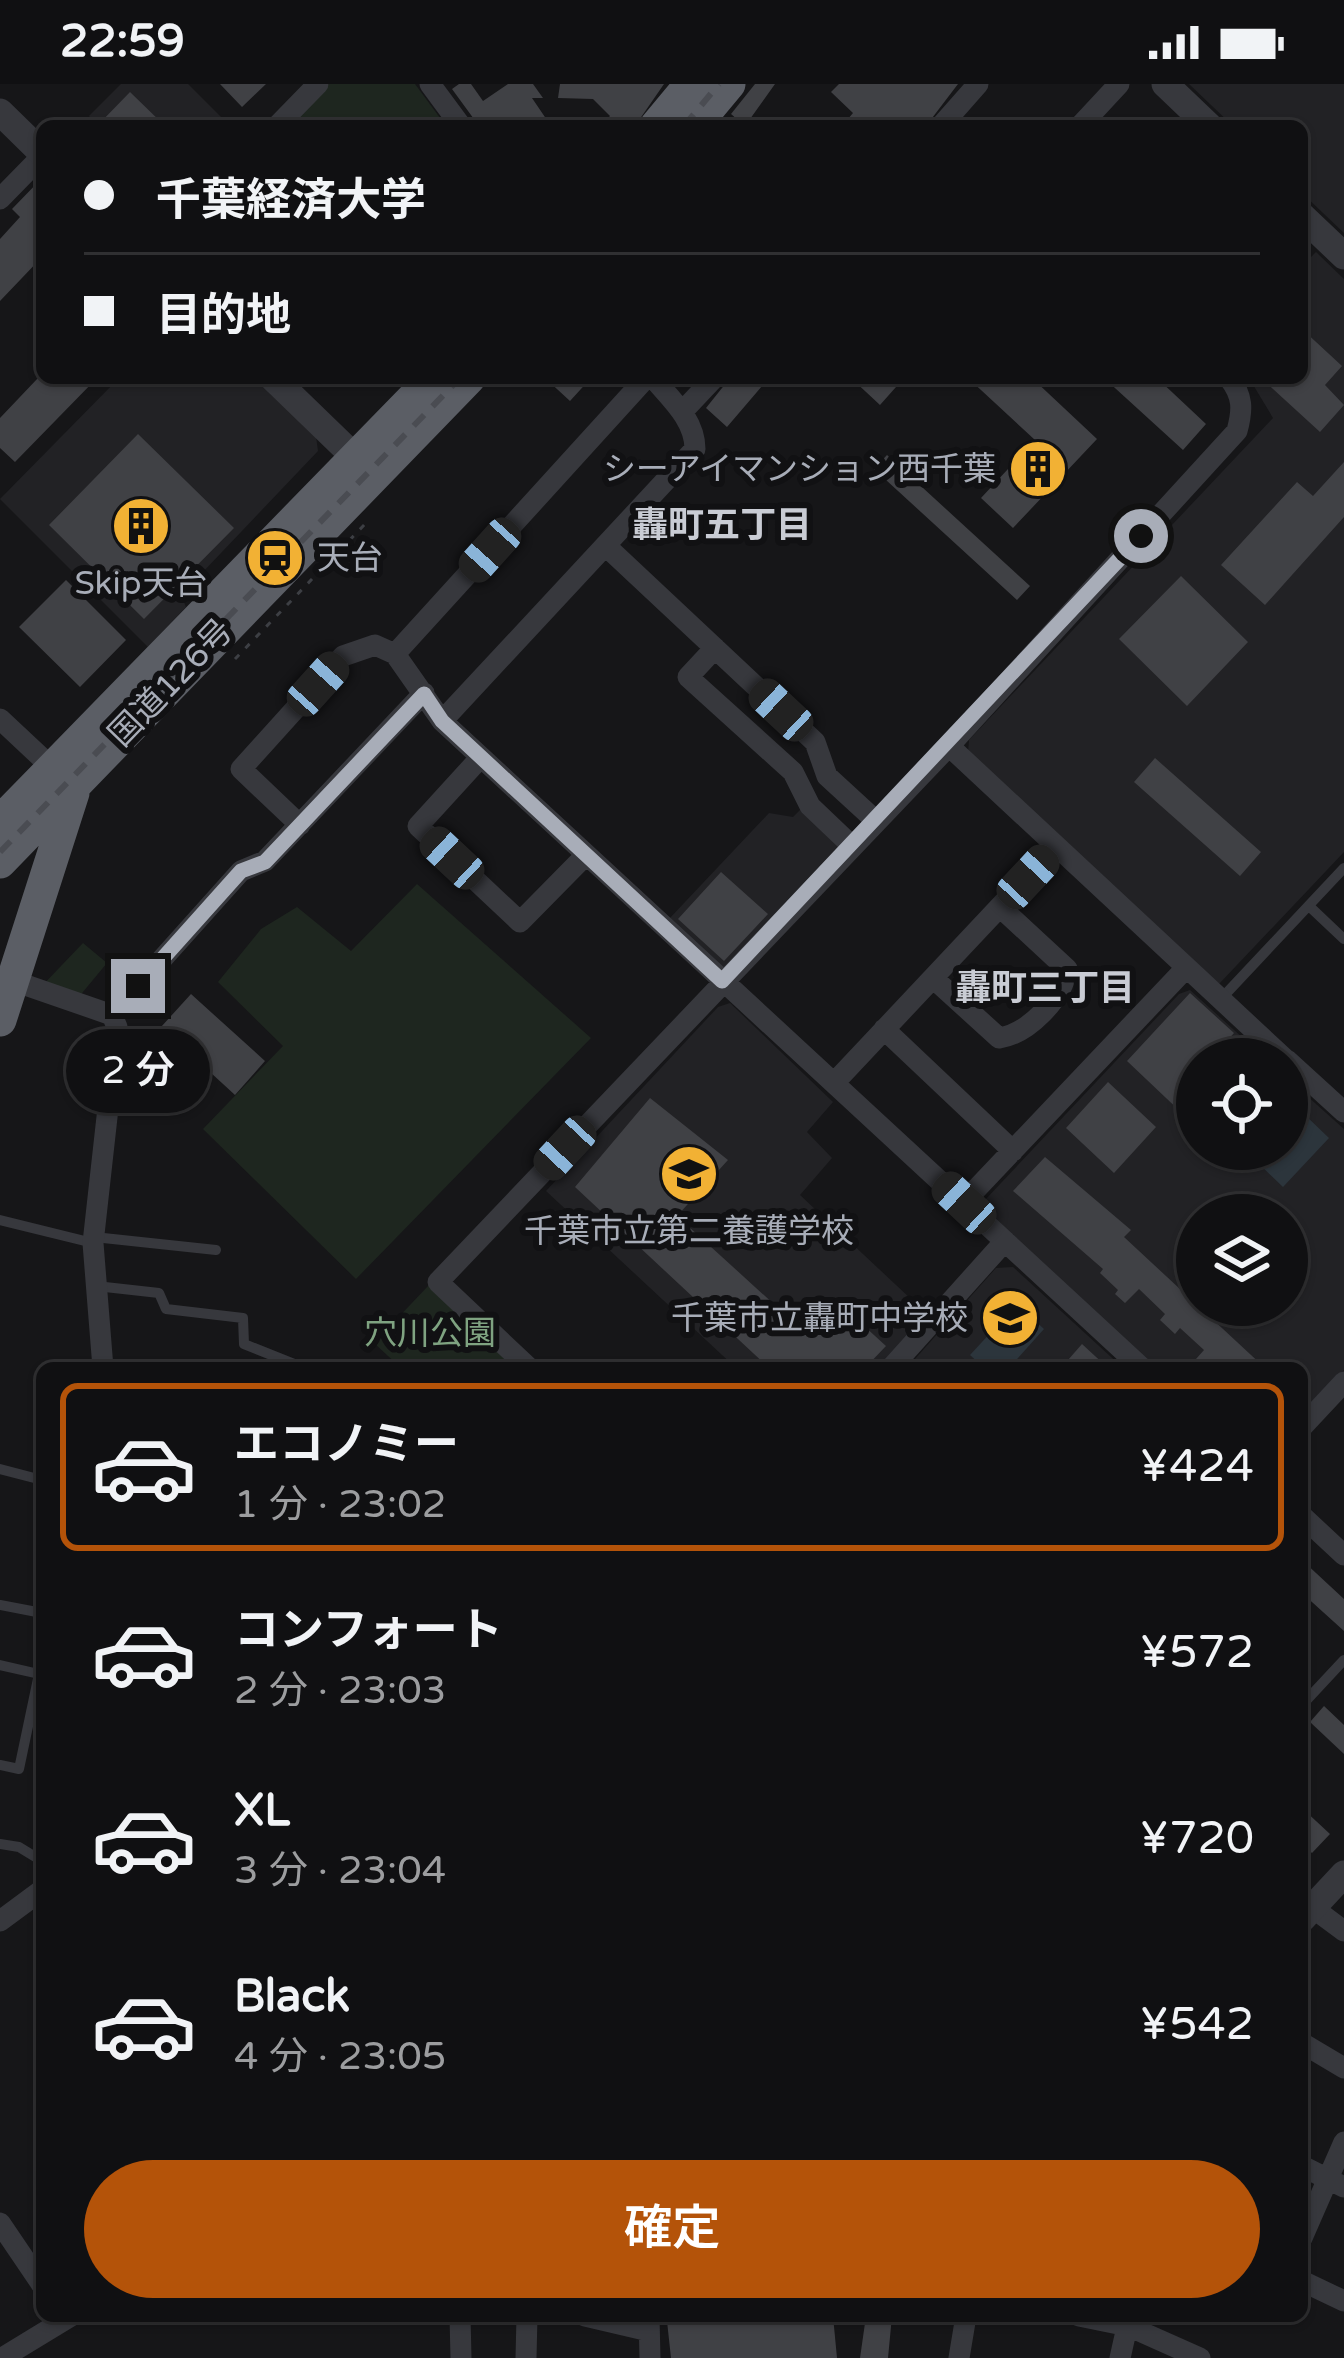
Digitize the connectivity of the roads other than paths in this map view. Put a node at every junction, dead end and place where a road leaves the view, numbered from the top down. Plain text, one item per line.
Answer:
1 (318, 84) edge
2 (691, 84) edge
3 (729, 84) edge
4 (978, 84) edge
5 (1119, 84) edge
6 (1166, 84) edge
7 (434, 87) edge
8 (0, 112) edge
9 (284, 120) edge
10 (457, 120) edge
11 (661, 120) edge
12 (699, 120) edge
13 (946, 120) edge
14 (1086, 120) edge
15 (1203, 120) edge
16 (36, 149) edge
17 (36, 161) edge
18 (0, 199) edge
19 (1308, 228) edge
20 (1344, 256) edge
21 (279, 384) edge
22 (428, 384) edge
23 (463, 384) edge
24 (644, 384) edge
25 (656, 384) edge
26 (708, 384) edge
27 (1234, 384) edge
28 (682, 412) junction
29 (364, 466) junction
30 (607, 547) junction
31 (715, 648) junction
32 (395, 654) junction
33 (424, 694) junction
34 (0, 719) edge
35 (442, 721) junction
36 (949, 746) junction
37 (481, 758) junction
38 (63, 777) junction
39 (876, 821) junction
40 (0, 822) edge
41 (300, 825) junction
42 (852, 846) junction
43 (1056, 847) junction
44 (585, 856) junction
45 (0, 862) edge
46 (1344, 868) edge
47 (1309, 906) junction
48 (1000, 907) junction
49 (1344, 939) edge
50 (9, 963) edge
51 (1186, 968) junction
52 (933, 978) junction
53 (722, 981) junction
54 (1220, 1000) junction
55 (112, 1015) junction
56 (0, 1020) edge
57 (884, 1030) junction
58 (1262, 1038) edge
59 (1308, 1080) edge
60 (833, 1083) junction
61 (1344, 1112) edge
62 (1012, 1151) junction
63 (964, 1203) junction
64 (0, 1220) edge
65 (93, 1240) junction
66 (1005, 1241) junction
67 (216, 1250) dead end
68 (96, 1286) junction
69 (102, 1362) edge
70 (289, 1362) edge
71 (523, 1362) edge
72 (896, 1362) edge
73 (1136, 1362) edge
74 (1344, 1382) edge
75 (1308, 1421) edge
76 (0, 1469) edge
77 (36, 1478) edge
78 (1308, 1522) edge
79 (1344, 1555) edge
80 (0, 1605) edge
81 (36, 1612) edge
82 (1344, 1660) edge
83 (0, 1664) edge
84 (36, 1673) edge
85 (36, 1692) edge
86 (1308, 1699) edge
87 (0, 1765) edge
88 (0, 1844) edge
89 (36, 1857) edge
90 (1344, 1874) edge
91 (36, 1895) edge
92 (1308, 1913) edge
93 (1308, 1914) edge
94 (0, 1921) edge
95 (1344, 1931) edge
96 (1308, 2047) edge
97 (1344, 2068) edge
98 (1344, 2142) edge
99 (1308, 2169) edge
100 (1336, 2184) edge
101 (0, 2223) edge
102 (1308, 2228) edge
103 (36, 2276) edge
104 (1308, 2285) edge
105 (1344, 2301) edge
106 (58, 2322) edge
107 (460, 2322) edge
108 (527, 2322) edge
109 (965, 2322) edge
110 (1129, 2322) edge
111 (1131, 2322) edge
112 (649, 2324) edge
113 (2, 2358) edge
114 (461, 2358) edge
115 (526, 2358) edge
116 (650, 2358) edge
117 (959, 2358) edge
118 (1120, 2358) edge
119 (1200, 2358) edge

1 - 9 street
2 - 11 highway
3 - 12 highway
4 - 13 street
5 - 14 street
6 - 15 street
7 - 10 street
8 - 16 street
17 - 18 street
19 - 20 street
21 - 29 street
22 - 29 highway, 国道126号
23 - 29 highway, 国道126号
24 - 32 street
25 - 28 street
26 - 28 street
27 - 36 street
28 - 30 street
29 - 38 highway, 国道126号
29 - 38 highway, 国道126号
30 - 31 street
30 - 35 street
31 - 39 street
31 - 42 street
32 - 33 street
32 - 41 street
33 - 35 street
33 - 41 street
34 - 38 street
35 - 37 street
36 - 39 street
36 - 43 street
37 - 44 street
37 - 44 street
38 - 40 highway, 国道126号
38 - 45 highway, 国道126号
38 - 50 highway, 国道126号
39 - 42 street
41 - 55 street
42 - 53 street
43 - 48 street
43 - 51 street
44 - 53 street
46 - 47 lane
47 - 49 lane
47 - 54 lane
48 - 52 street
48 - 52 street
50 - 55 street
50 - 56 highway, 国道126号
51 - 54 street
51 - 62 street
52 - 57 street
53 - 60 street
53 - 71 street
54 - 58 street
55 - 65 street
57 - 60 street
57 - 62 street
59 - 61 street
60 - 63 street
62 - 63 street
63 - 66 street
64 - 65 lane
65 - 67 lane
65 - 68 street
66 - 72 street
66 - 73 street
68 - 69 street
68 - 70 lane
74 - 75 street
76 - 77 lane
78 - 79 street
80 - 81 lane
82 - 86 lane
83 - 84 lane
85 - 87 lane
88 - 89 lane
90 - 92 street
91 - 94 street
93 - 95 street
96 - 97 street
98 - 100 street
99 - 100 street
100 - 102 street
101 - 103 street
104 - 105 street
106 - 113 street
107 - 114 street
108 - 115 street
109 - 117 street
110 - 118 street
111 - 119 street
112 - 116 street

